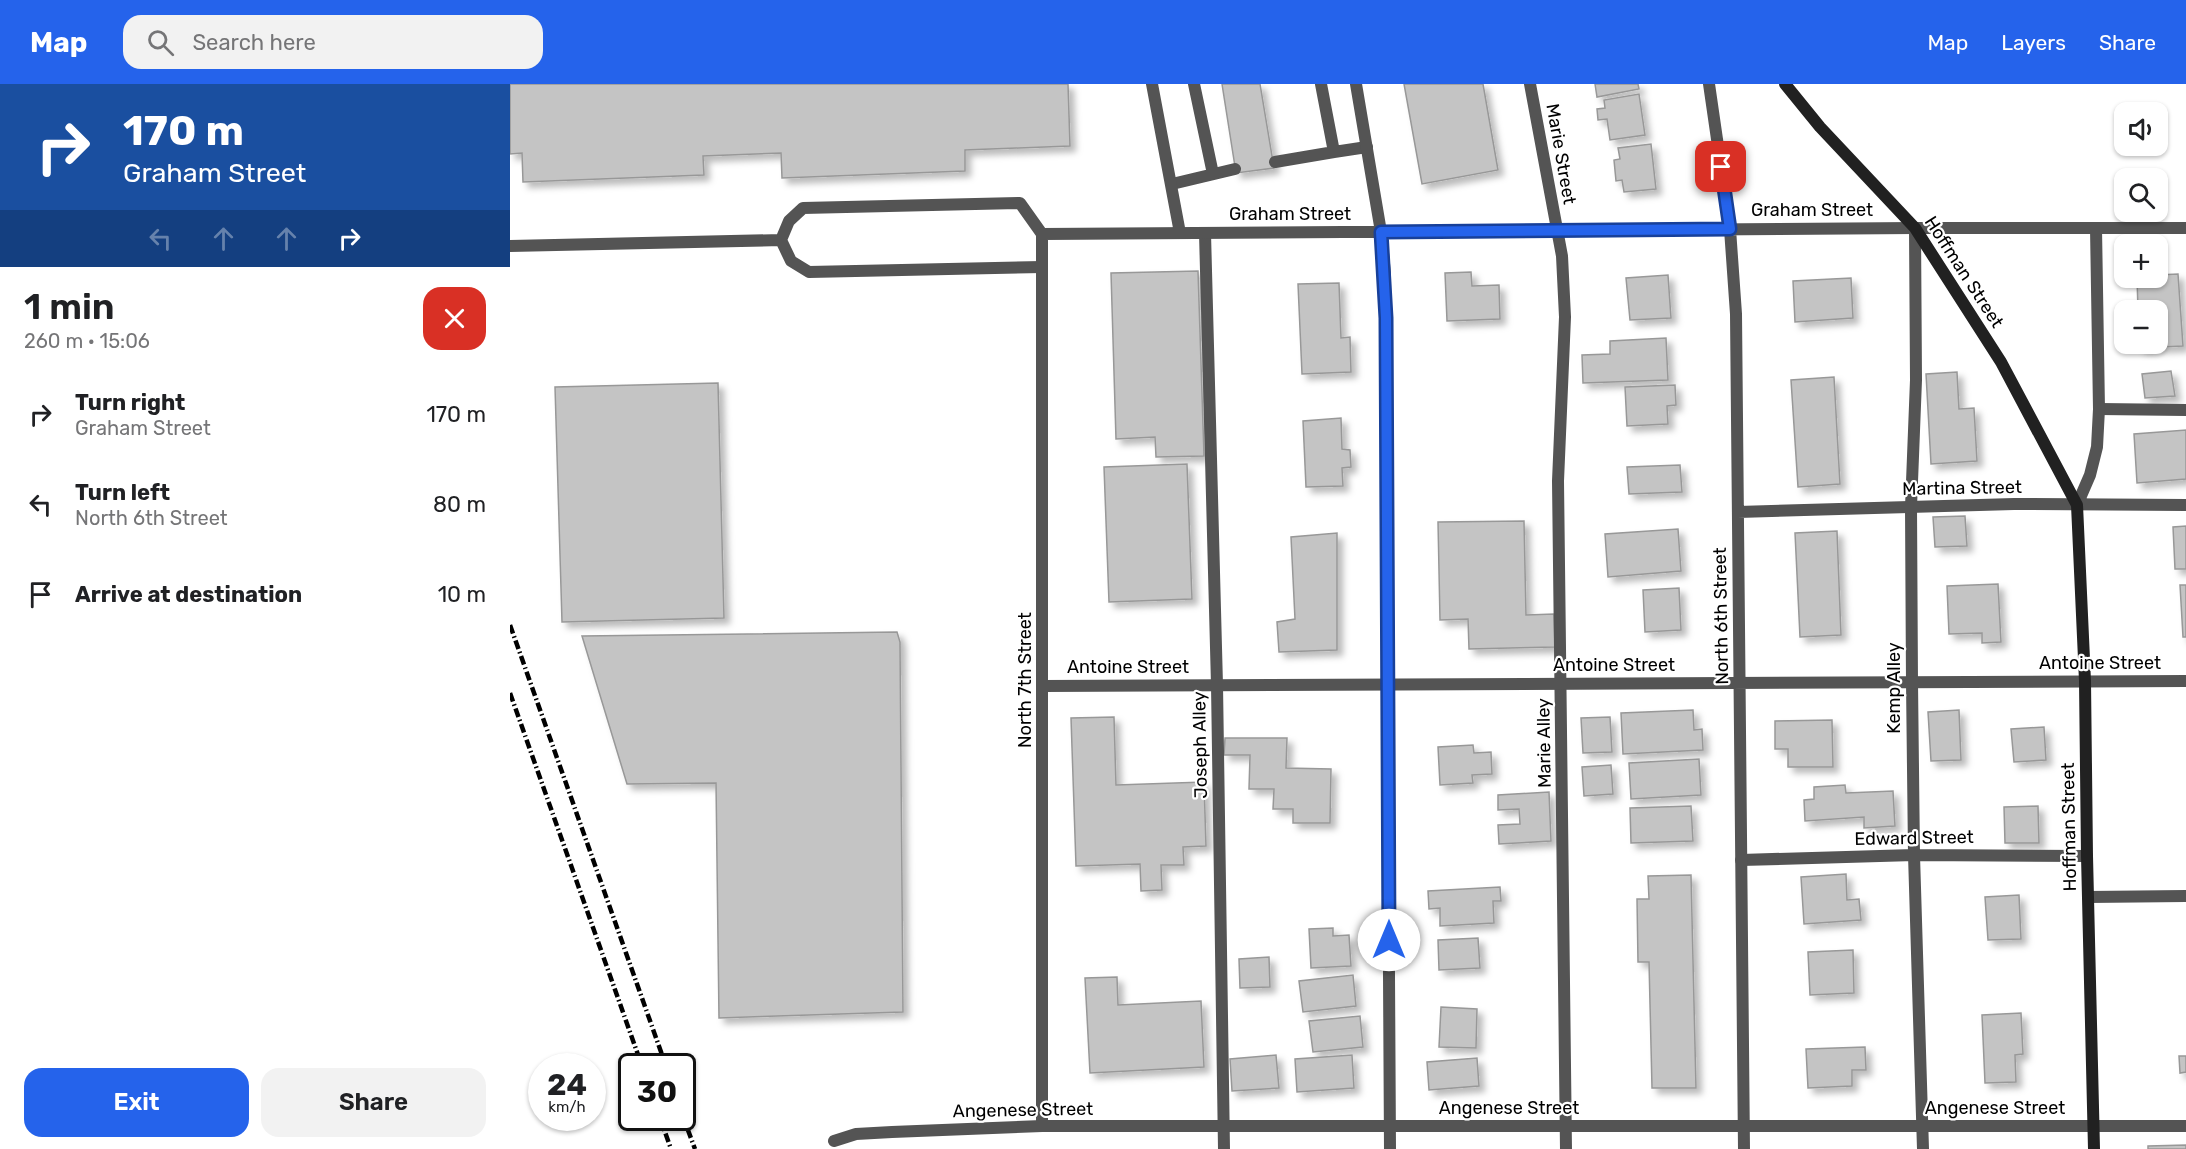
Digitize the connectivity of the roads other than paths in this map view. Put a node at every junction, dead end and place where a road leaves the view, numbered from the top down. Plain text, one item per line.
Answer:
1 (1152, 84) edge
2 (1194, 84) edge
3 (1321, 84) edge
4 (1356, 84) edge
5 (1530, 84) edge
6 (1709, 84) edge
7 (1785, 84) edge
8 (1367, 147) junction
9 (1334, 152) junction
10 (1275, 162) dead end
11 (1235, 169) dead end
12 (1212, 174) junction
13 (1172, 184) junction
14 (1915, 228) junction
15 (2096, 228) junction
16 (2186, 228) edge
17 (1730, 229) junction
18 (1556, 230) junction
19 (1381, 232) junction
20 (1180, 233) junction
21 (1205, 233) junction
22 (1042, 234) junction
23 (781, 240) junction
24 (510, 246) edge
25 (1042, 267) junction
26 (2099, 409) junction
27 (2186, 410) edge
28 (2077, 505) junction
29 (2186, 505) edge
30 (1911, 507) junction
31 (1738, 512) junction
32 (2085, 681) junction
33 (2186, 681) edge
34 (1912, 682) junction
35 (1740, 683) junction
36 (1388, 684) junction
37 (1562, 684) junction
38 (1216, 685) junction
39 (1043, 686) junction
40 (1914, 855) junction
41 (2087, 856) junction
42 (1741, 860) junction
43 (2186, 896) edge
44 (2088, 897) junction
45 (1224, 1125) junction
46 (1042, 1126) junction
47 (1390, 1126) junction
48 (1566, 1126) junction
49 (1744, 1126) junction
50 (1923, 1126) junction
51 (2093, 1126) junction
52 (2186, 1126) edge
53 (833, 1145) edge
54 (1224, 1149) edge
55 (1390, 1149) edge
56 (1566, 1149) edge
57 (1744, 1149) edge
58 (1923, 1149) edge
59 (2094, 1149) edge

1 - 13 street
2 - 12 street
3 - 9 street
4 - 8 street
5 - 18 street, Marie Street
6 - 17 street, North 6th Street
7 - 14 street, Hoffman Street
8 - 9 street
8 - 19 street
9 - 10 street
11 - 12 street
12 - 13 street
13 - 20 street
14 - 15 street, Graham Street
14 - 17 street, Graham Street
14 - 28 street, Hoffman Street
14 - 30 street, Kemp Alley
15 - 16 street, Graham Street
15 - 26 street, Hoffman Street
17 - 18 street, Graham Street
17 - 31 street, North 6th Street
18 - 19 street, Graham Street
18 - 37 street, Marie Alley
19 - 21 street, Graham Street
19 - 36 street
20 - 21 street, Graham Street
20 - 22 street, Graham Street
21 - 38 street, Joseph Alley
22 - 23 street
22 - 25 street, North 7th Street
23 - 24 street
23 - 25 street
25 - 39 street, North 7th Street
26 - 27 street
26 - 28 street, Hoffman Street
28 - 29 street, Martina Street
28 - 30 street, Martina Street
28 - 32 street, Hoffman Street
30 - 31 street, Martina Street
30 - 34 street, Kemp Alley
31 - 35 street, North 6th Street
32 - 33 street, Antoine Street
32 - 34 street, Antoine Street
32 - 41 street, Hoffman Street
34 - 35 street, Antoine Street
34 - 40 street, Kemp Alley
35 - 37 street, Antoine Street
35 - 42 street, North 6th Street
36 - 37 street, Antoine Street
36 - 38 street, Antoine Street
36 - 47 street
37 - 48 street, Marie Alley
38 - 39 street, Antoine Street
38 - 45 street, Joseph Alley
39 - 46 street, North 7th Street
40 - 41 street, Edward Street
40 - 42 street, Edward Street
40 - 50 street, Kemp Alley
41 - 44 street, Hoffman Street
42 - 49 street, North 6th Street
43 - 44 street
44 - 51 street, Hoffman Street
45 - 46 street, Angenese Street
45 - 47 street, Angenese Street
45 - 54 street, Joseph Alley
46 - 53 street, Angenese Street
47 - 48 street, Angenese Street
47 - 55 street
48 - 49 street, Angenese Street
48 - 56 street, Marie Alley
49 - 50 street, Angenese Street
49 - 57 street, North 6th Street
50 - 51 street, Angenese Street
50 - 58 street, Kemp Alley
51 - 52 street, Angenese Street
51 - 59 street, Hoffman Street

